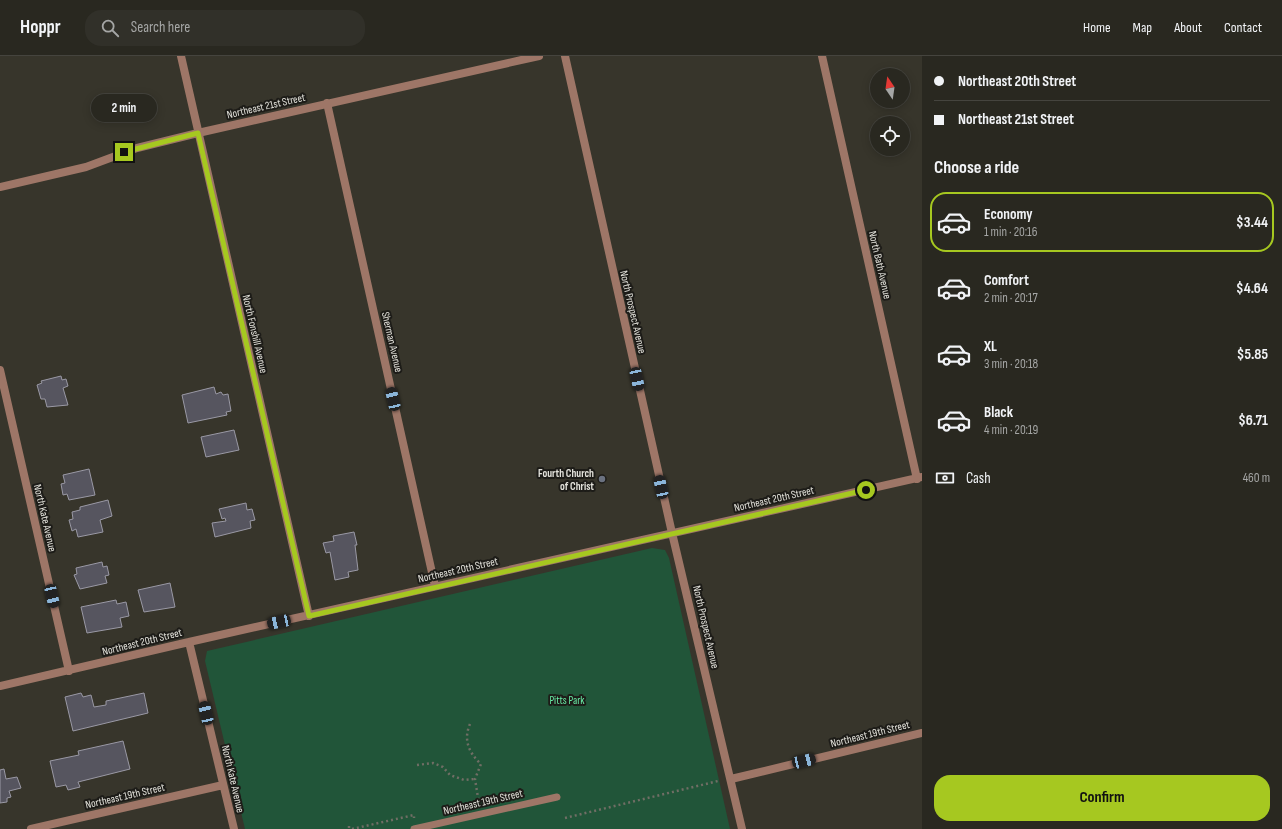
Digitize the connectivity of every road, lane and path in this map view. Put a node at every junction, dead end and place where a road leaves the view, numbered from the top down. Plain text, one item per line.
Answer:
1 (180, 56) edge
2 (539, 56) edge
3 (565, 56) edge
4 (822, 56) edge
5 (327, 103) junction
6 (198, 133) junction
7 (0, 187) edge
8 (0, 370) edge
9 (919, 478) edge
10 (672, 533) junction
11 (435, 586) junction
12 (309, 616) junction
13 (189, 642) junction
14 (69, 671) junction
15 (0, 686) edge
16 (470, 724) dead end
17 (922, 733) edge
18 (417, 765) dead end
19 (475, 779) junction
20 (731, 779) junction
21 (223, 785) junction
22 (476, 790) dead end
23 (557, 797) dead end
24 (565, 818) dead end
25 (31, 829) edge
26 (234, 829) edge
27 (352, 829) edge
28 (415, 829) edge
29 (742, 829) edge

1 - 6 street, North Fonshill Avenue
2 - 5 street, Northeast 21st Street
3 - 10 street, North Prospect Avenue
4 - 9 street, North Bath Avenue
5 - 6 street, Northeast 21st Street
5 - 11 street, Sherman Avenue
6 - 7 street, Northeast 21st Street
6 - 12 street, North Fonshill Avenue
8 - 14 street, North Kate Avenue
9 - 10 street, Northeast 20th Street
10 - 11 street, Northeast 20th Street
10 - 20 street, North Prospect Avenue
11 - 12 street, Northeast 20th Street
12 - 13 street, Northeast 20th Street
13 - 14 street, Northeast 20th Street
13 - 21 street, North Kate Avenue
14 - 15 street, Northeast 20th Street
16 - 19 path
17 - 20 street, Northeast 19th Street
18 - 19 path
19 - 22 path
20 - 24 path
20 - 29 street, North Prospect Avenue
21 - 25 street, Northeast 19th Street
21 - 26 street, North Kate Avenue
23 - 28 lane, Northeast 19th Street
27 - 28 path

